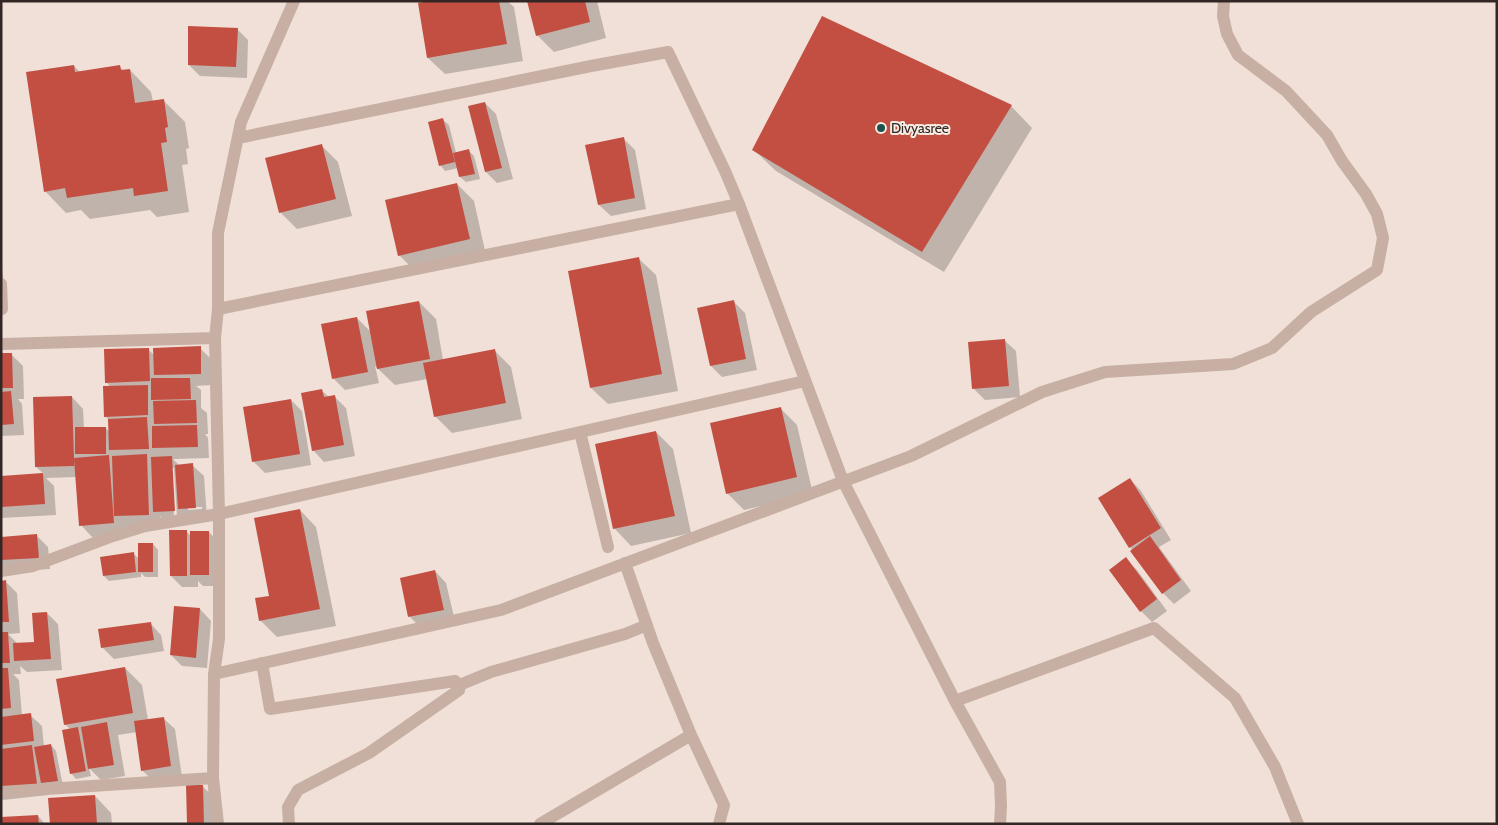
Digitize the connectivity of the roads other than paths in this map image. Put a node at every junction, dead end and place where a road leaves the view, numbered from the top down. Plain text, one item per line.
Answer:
1 (294, 1) edge
2 (1224, 1) edge
3 (238, 138) junction
4 (739, 204) junction
5 (1, 284) edge
6 (1, 309) edge
7 (218, 309) junction
8 (215, 338) junction
9 (2, 344) dead end
10 (805, 381) junction
11 (580, 432) junction
12 (844, 481) junction
13 (219, 514) junction
14 (608, 547) dead end
15 (625, 563) junction
16 (1, 571) edge
17 (647, 625) junction
18 (262, 663) junction
19 (214, 674) junction
20 (457, 686) junction
21 (955, 701) junction
22 (691, 735) junction
23 (213, 778) junction
24 (1, 792) edge
25 (218, 824) edge
26 (289, 824) edge
27 (540, 824) edge
28 (719, 824) edge
29 (1000, 824) edge
30 (1298, 824) edge

1 - 3 street
2 - 12 street
3 - 4 street
3 - 7 street
4 - 7 street
4 - 10 street
5 - 6 street
7 - 8 street
8 - 9 street
8 - 13 street
10 - 11 street
10 - 12 street
11 - 13 street
11 - 14 street
12 - 15 street
12 - 21 street
13 - 16 street
13 - 19 street
15 - 17 street
15 - 18 street
17 - 20 street
17 - 22 street
18 - 19 street
18 - 20 street
19 - 23 street
20 - 26 street
21 - 29 street
21 - 30 street
22 - 27 street
22 - 28 street
23 - 24 street
23 - 25 street

